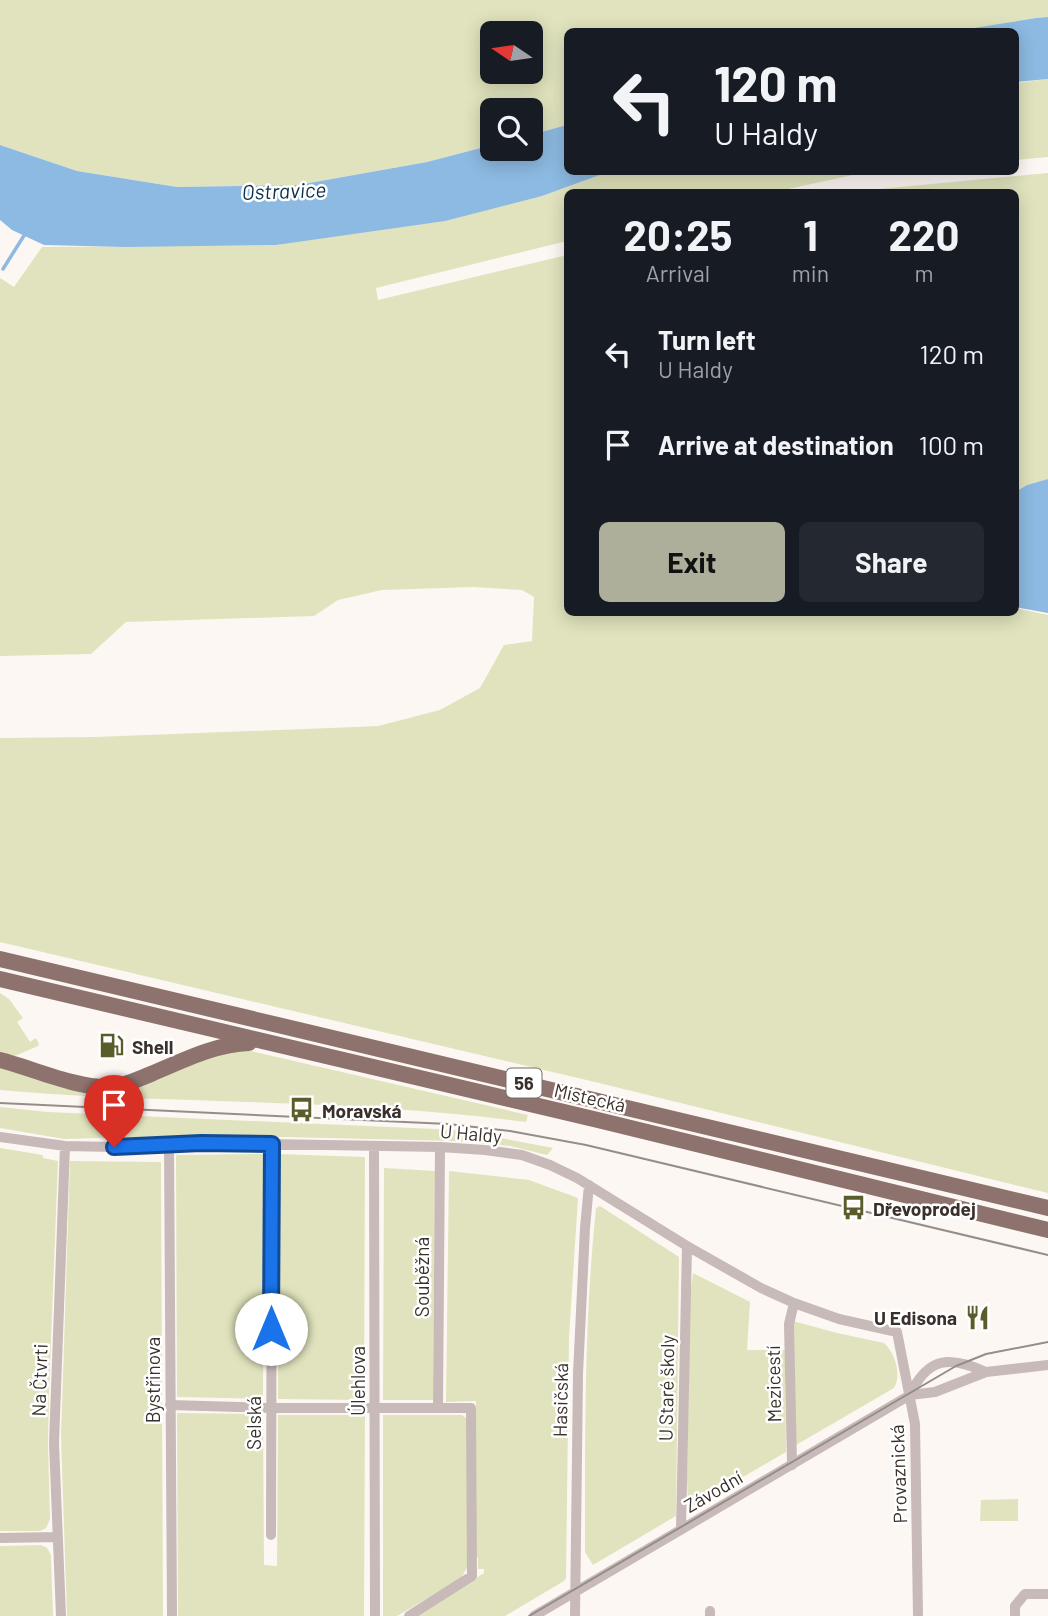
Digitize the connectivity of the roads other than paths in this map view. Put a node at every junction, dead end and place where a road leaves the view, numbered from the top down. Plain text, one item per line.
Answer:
1 (0, 959) edge
2 (0, 979) edge
3 (270, 1044) junction
4 (0, 1060) edge
5 (0, 1137) edge
6 (169, 1144) junction
7 (272, 1144) junction
8 (65, 1146) junction
9 (374, 1146) junction
10 (440, 1147) junction
11 (589, 1185) junction
12 (1048, 1208) edge
13 (1048, 1230) edge
14 (687, 1246) junction
15 (793, 1303) junction
16 (897, 1332) joint
17 (1048, 1364) edge
18 (986, 1372) junction
19 (910, 1395) junction
20 (170, 1405) junction
21 (438, 1407) junction
22 (270, 1408) junction
23 (374, 1409) junction
24 (792, 1465) junction
25 (681, 1530) junction
26 (271, 1535) dead end
27 (58, 1536) junction
28 (0, 1538) edge
29 (575, 1592) junction
30 (1048, 1594) edge
31 (61, 1616) edge
32 (172, 1616) edge
33 (375, 1616) edge
34 (409, 1616) edge
35 (534, 1616) edge
36 (575, 1616) edge
37 (918, 1616) edge
38 (1015, 1616) edge

1 - 12 highway, Místecká / 56
2 - 3 highway, Místecká / 56
3 - 4 highway
3 - 13 highway, Místecká / 56
5 - 8 street, U Haldy
6 - 7 street, U Haldy
6 - 8 street, U Haldy
6 - 20 street, Bystřinova
7 - 9 street, U Haldy
7 - 22 street, Selská
8 - 27 street, Na Čtvrti
9 - 10 street, U Haldy
9 - 23 street, Úlehlova
10 - 11 street, U Haldy
10 - 21 street, Souběžná
11 - 14 street, U Haldy
11 - 29 street, Hasičská
14 - 15 street, U Haldy
14 - 25 street, U Staré školy
15 - 16 street, U Haldy
15 - 24 street, Mezicestí
16 - 19 street, Provaznická
17 - 18 street
18 - 19 street
18 - 19 street
19 - 24 street, Závodní
19 - 37 street, Provaznická
20 - 22 street
20 - 32 street, Bystřinova
21 - 23 street
21 - 34 street
22 - 23 street
22 - 26 street, Selská
23 - 33 street, Úlehlova
24 - 25 street, Závodní
25 - 29 street, Závodní
27 - 28 street
27 - 31 street, Na Čtvrti
29 - 35 street, Závodní
29 - 36 street, Hasičská
30 - 38 street

